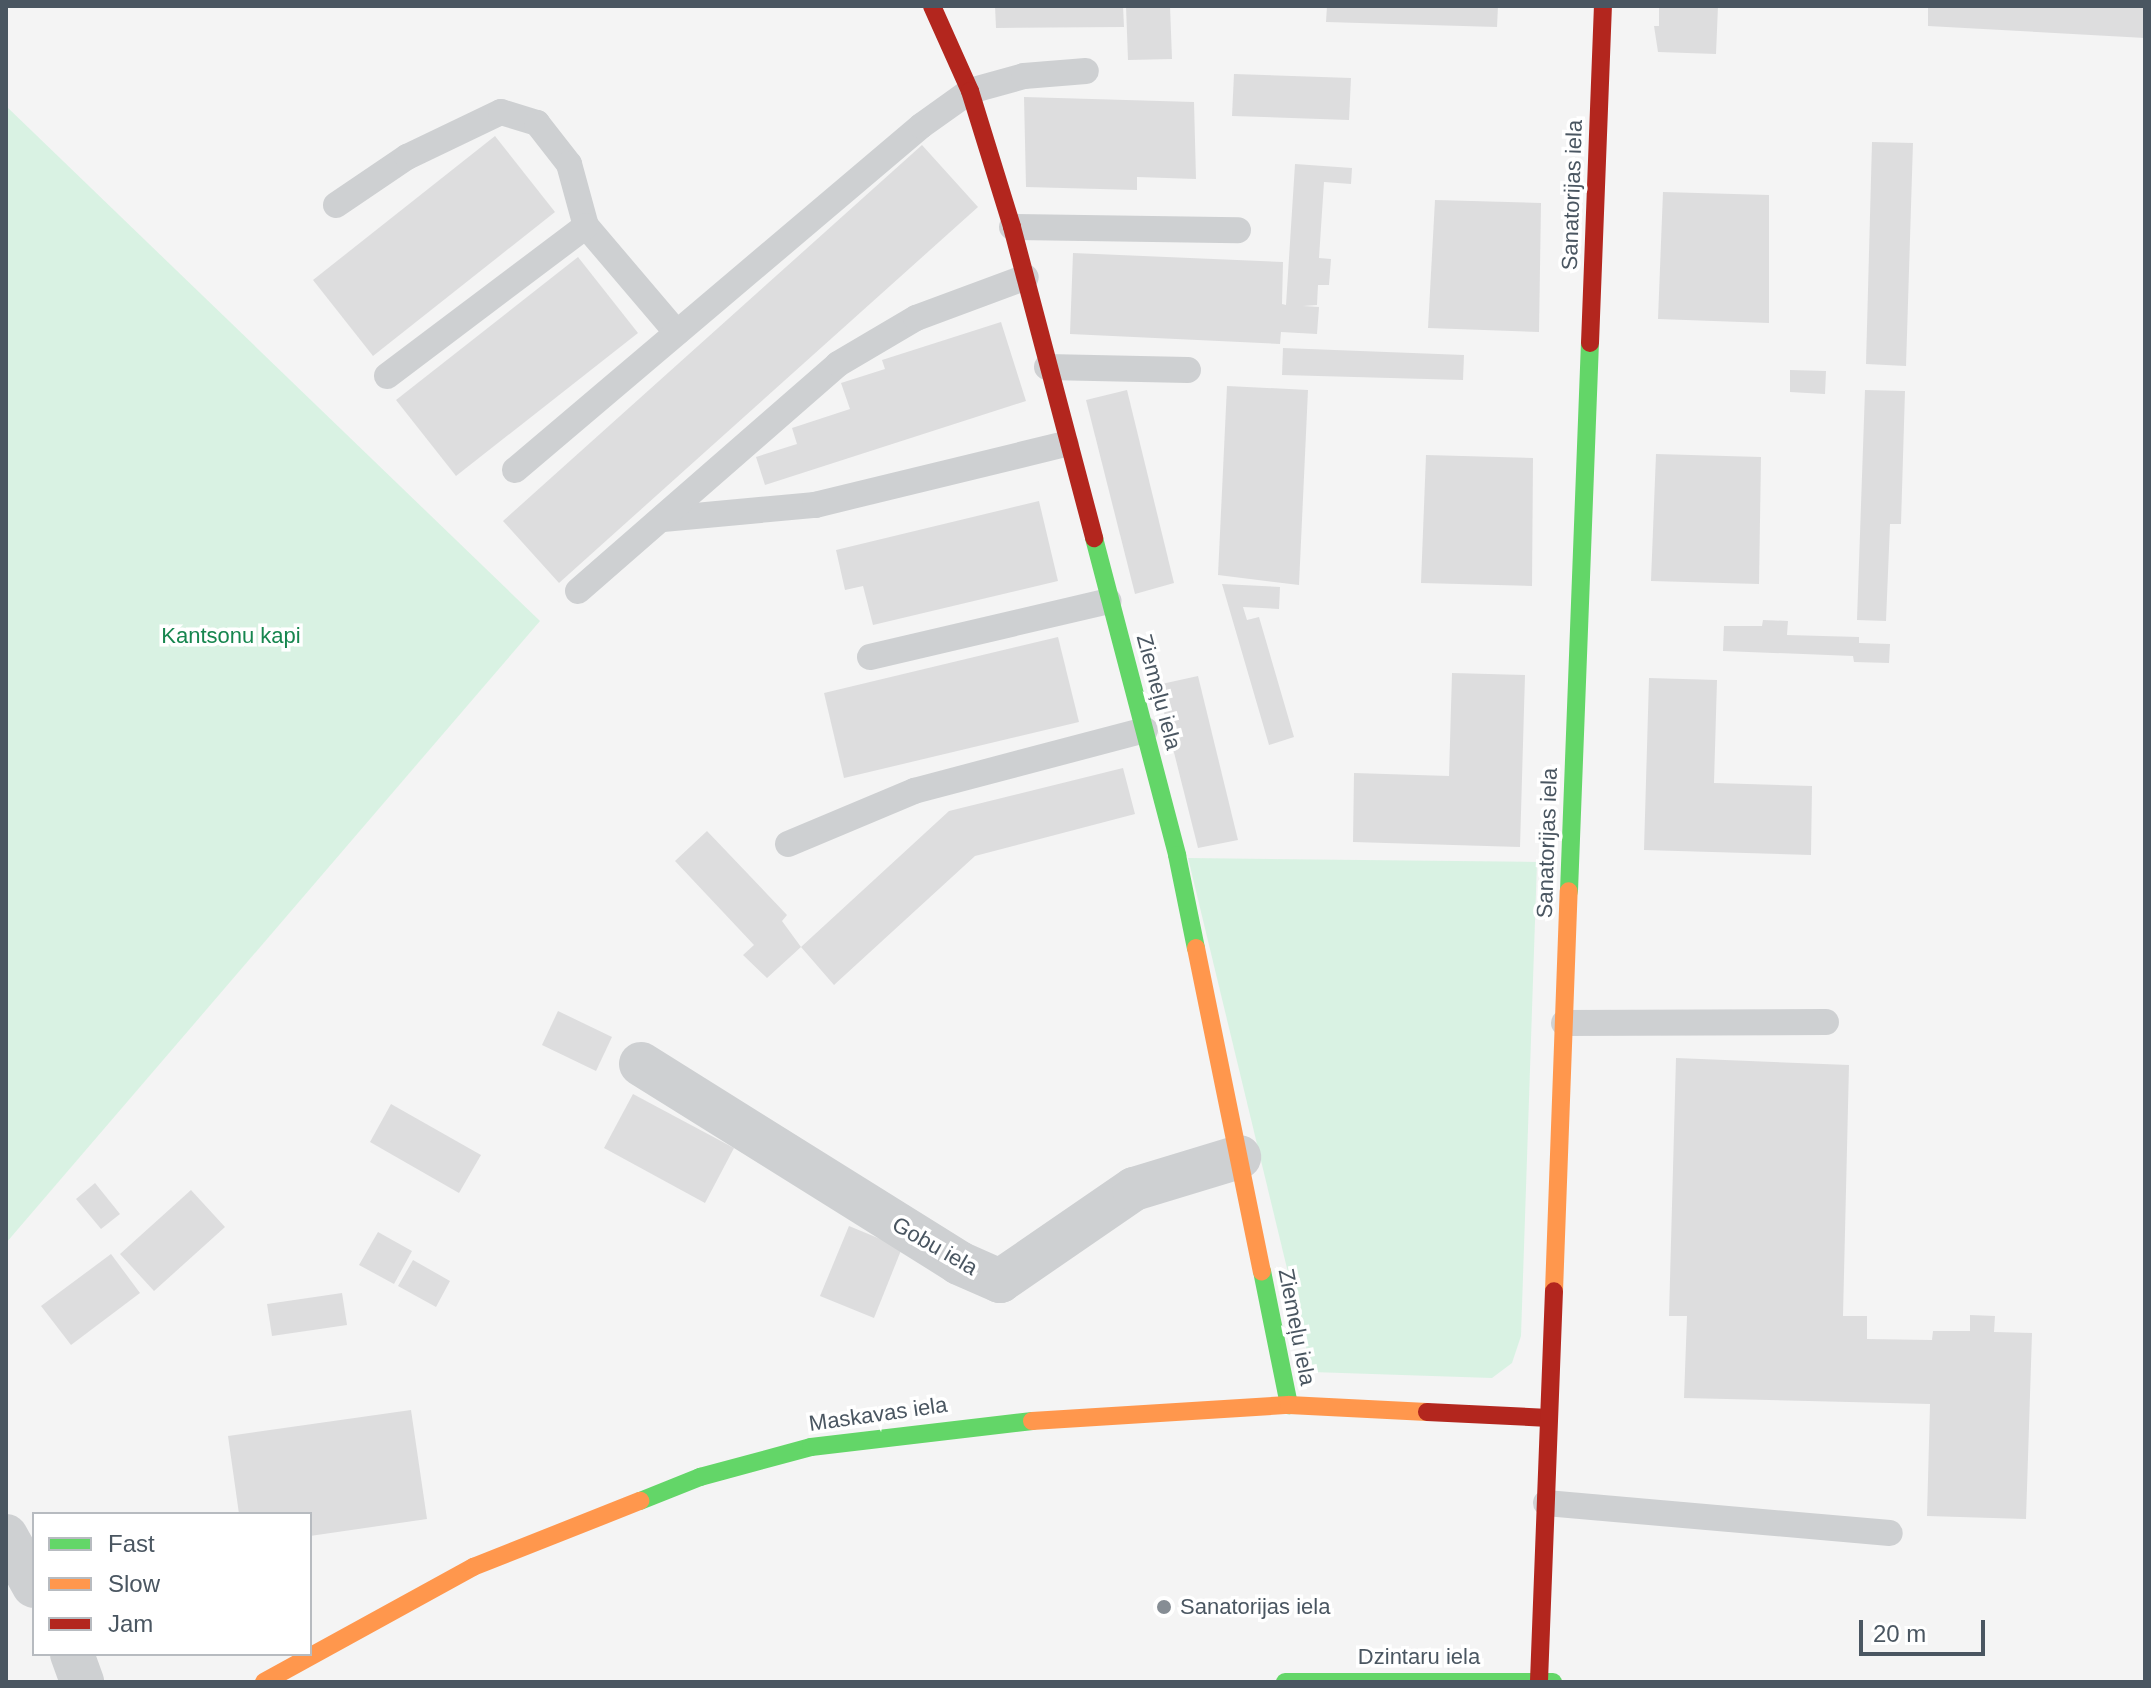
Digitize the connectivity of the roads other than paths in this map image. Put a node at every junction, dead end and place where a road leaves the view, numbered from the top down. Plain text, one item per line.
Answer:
1 (1603, 6) edge
2 (939, 11) edge
3 (1086, 71) dead end
4 (970, 91) junction
5 (336, 205) dead end
6 (586, 226) junction
7 (1012, 227) junction
8 (1238, 230) dead end
9 (1026, 277) junction
10 (677, 333) junction
11 (1047, 367) junction
12 (1188, 370) dead end
13 (387, 376) dead end
14 (1066, 444) junction
15 (515, 470) dead end
16 (663, 519) junction
17 (578, 591) dead end
18 (1109, 601) junction
19 (870, 657) dead end
20 (1145, 730) junction
21 (788, 844) dead end
22 (1826, 1022) dead end
23 (1564, 1023) junction
24 (641, 1064) dead end
25 (1239, 1157) junction
26 (1289, 1405) junction
27 (1549, 1418) junction
28 (1546, 1503) junction
29 (1890, 1533) dead end
30 (6, 1536) edge
31 (32, 1582) edge
32 (73, 1656) edge
33 (311, 1656) edge
34 (312, 1656) edge
35 (1539, 1681) edge
36 (82, 1682) edge
37 (264, 1682) edge
38 (1285, 1682) edge
39 (1553, 1682) edge

1 - 23 street, Sanatorijas iela
2 - 4 street, Ziemeļu iela
3 - 4 lane
4 - 7 street, Ziemeļu iela
4 - 10 lane
5 - 6 lane
6 - 10 lane
6 - 13 lane
7 - 8 lane
7 - 9 street, Ziemeļu iela
9 - 11 street, Ziemeļu iela
9 - 16 lane
10 - 15 lane
11 - 12 lane
11 - 14 street, Ziemeļu iela
14 - 16 lane
14 - 18 street, Ziemeļu iela
16 - 17 lane
18 - 19 lane
18 - 20 street, Ziemeļu iela
20 - 21 lane
20 - 25 street, Ziemeļu iela
22 - 23 lane
23 - 27 street, Sanatorijas iela
24 - 25 street, Gobu iela
25 - 26 street, Ziemeļu iela
26 - 27 street, Maskavas iela
26 - 34 street, Maskavas iela
27 - 28 street, Sanatorijas iela
28 - 29 lane
28 - 35 street, Sanatorijas iela
30 - 31 street
32 - 36 street
33 - 37 street, Maskavas iela
35 - 38 street, Dzintaru iela
35 - 39 street, Dzintaru iela

